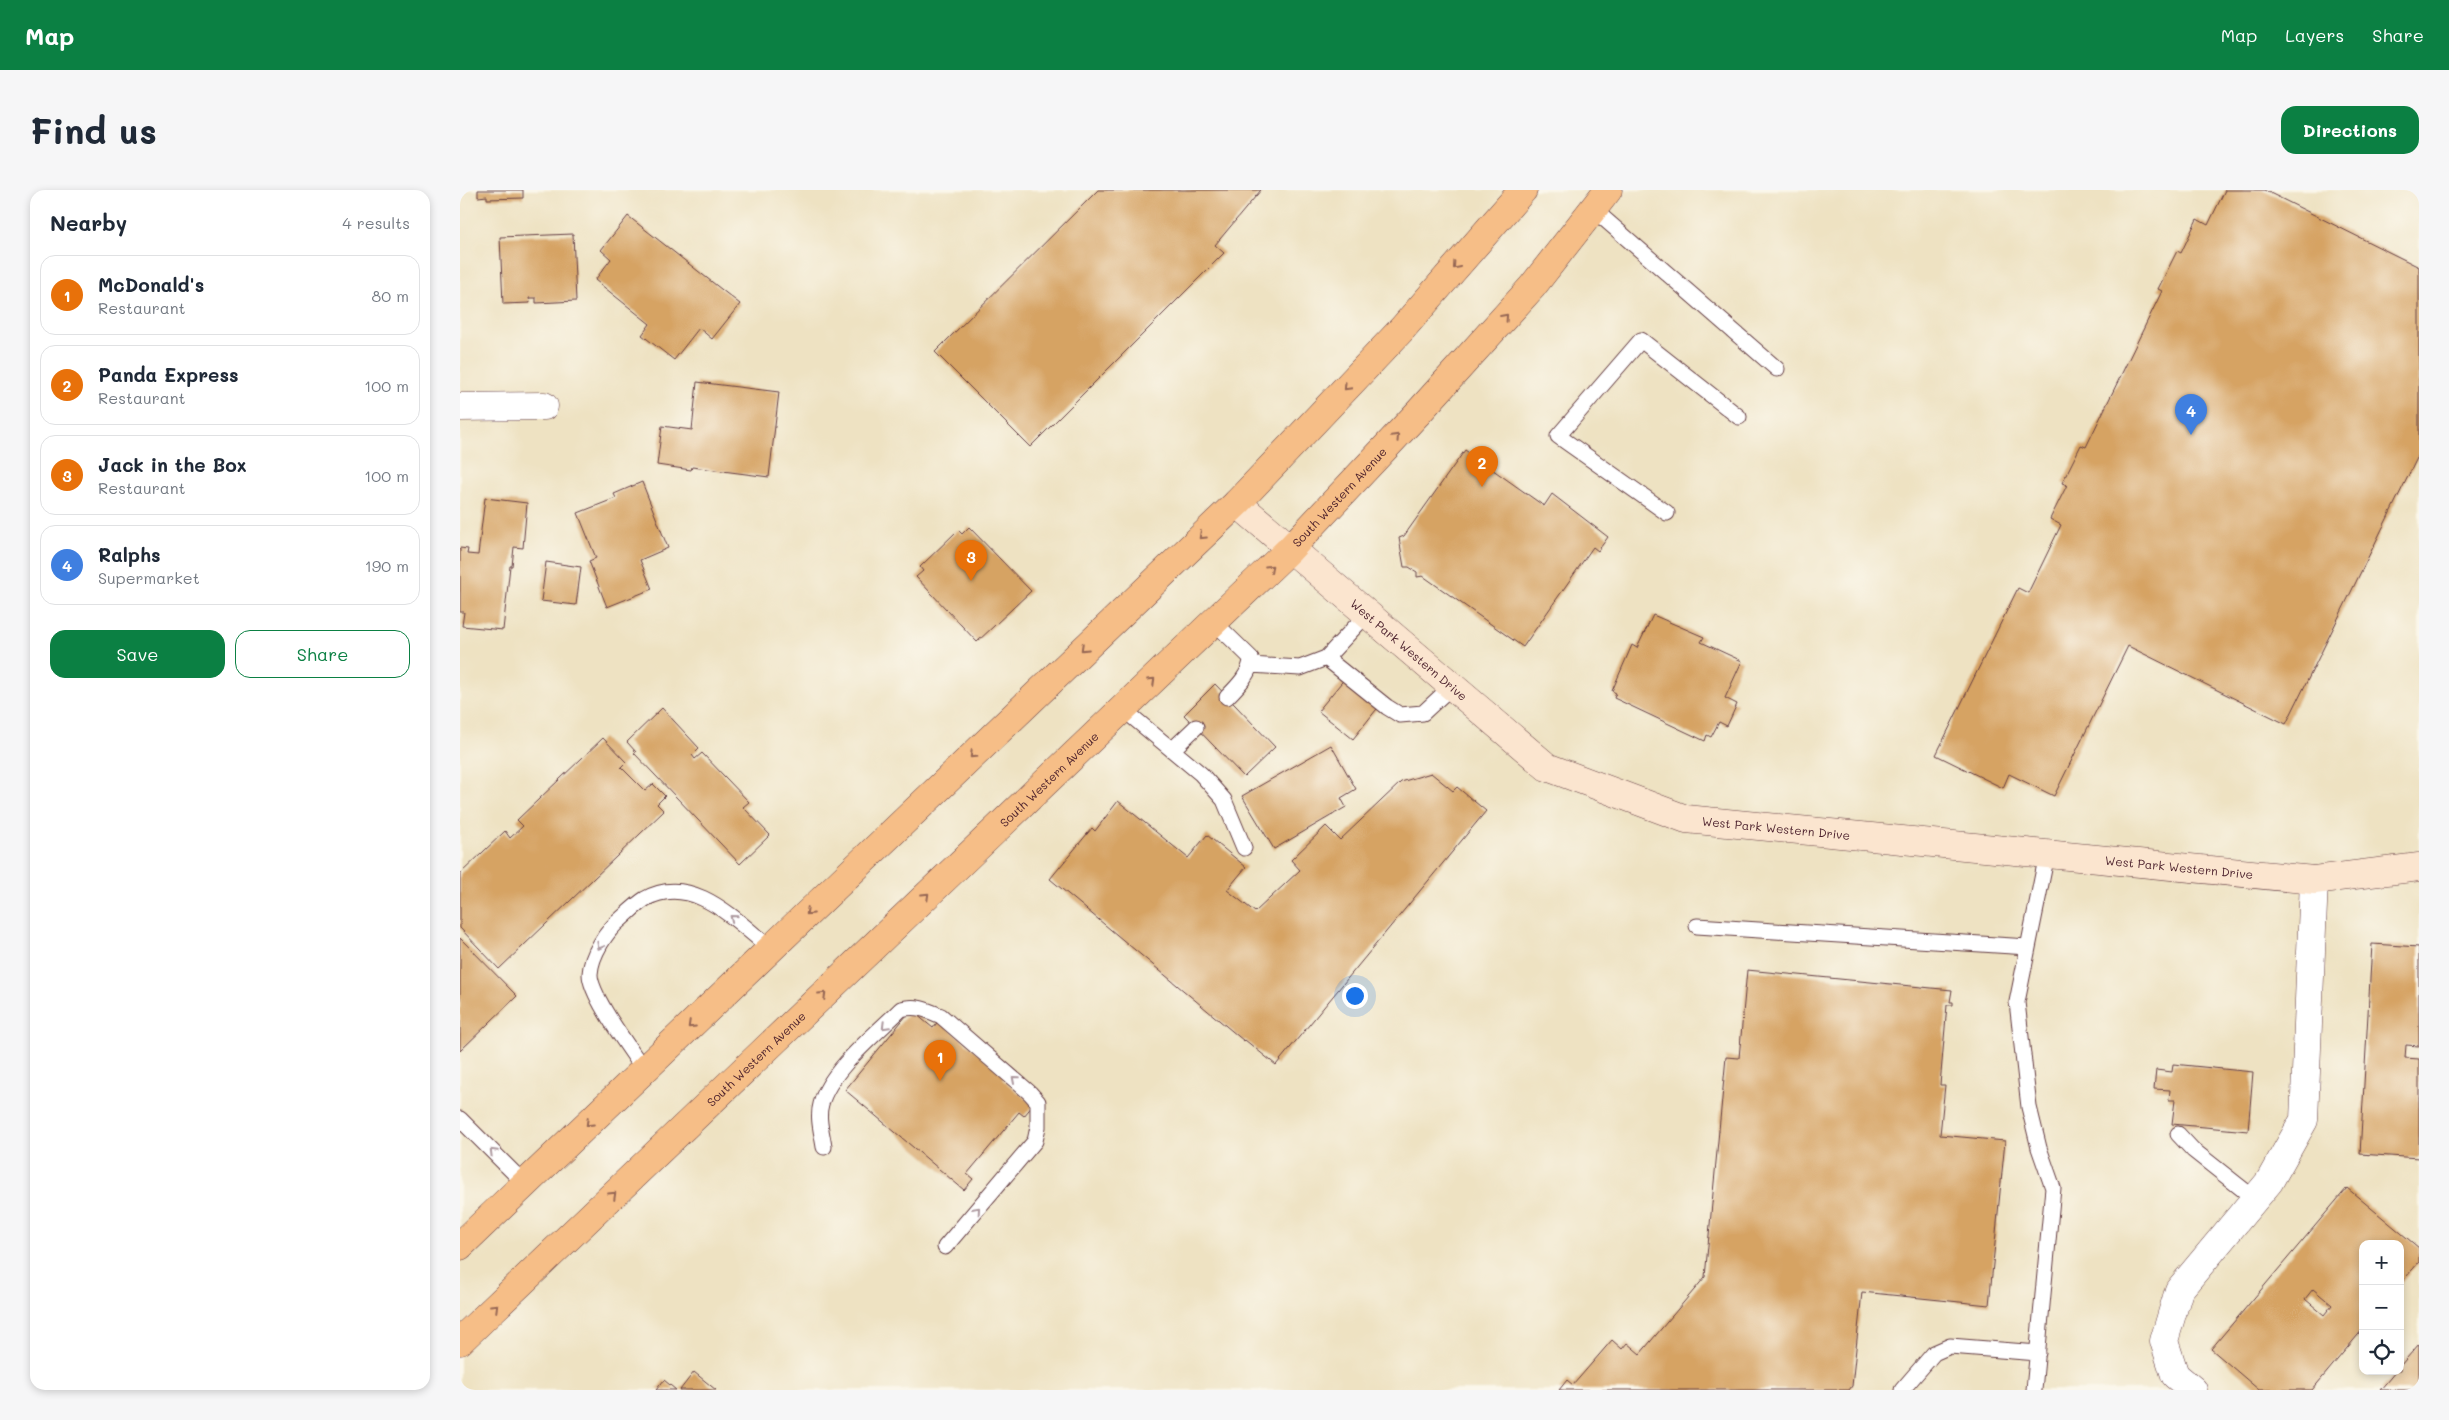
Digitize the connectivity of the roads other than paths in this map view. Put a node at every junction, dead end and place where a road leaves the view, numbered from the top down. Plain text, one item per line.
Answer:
1 (1523, 190) edge
2 (1601, 200) edge
3 (1777, 369) dead end
4 (544, 406) dead end
5 (460, 407) edge
6 (1739, 417) dead end
7 (1237, 503) junction
8 (1667, 513) dead end
9 (1290, 549) junction
10 (1367, 614) junction
11 (1214, 622) junction
12 (1326, 658) junction
13 (1251, 666) junction
14 (1452, 686) junction
15 (1227, 697) dead end
16 (1123, 709) junction
17 (1196, 727) dead end
18 (1172, 750) junction
19 (1244, 848) dead end
20 (2047, 854) junction
21 (2419, 867) edge
22 (2314, 880) junction
23 (1697, 926) dead end
24 (2028, 947) junction
25 (770, 948) junction
26 (644, 1070) junction
27 (460, 1119) edge
28 (2178, 1134) dead end
29 (824, 1147) dead end
30 (525, 1184) junction
31 (2255, 1199) junction
32 (460, 1246) edge
33 (945, 1247) dead end
34 (460, 1340) edge
35 (2038, 1353) junction
36 (1902, 1390) edge
37 (2034, 1390) edge
38 (2193, 1390) edge

1 -> 7 main road
2 - 3 lane
9 -> 2 main road, South Western Avenue
4 - 5 street
6 - 8 lane
7 - 9 street, West Park Western Drive
7 -> 25 main road
9 - 10 street, West Park Western Drive
11 -> 9 main road, South Western Avenue
10 - 12 lane
10 - 14 street, West Park Western Drive
11 - 13 lane
16 -> 11 main road, South Western Avenue
12 - 13 lane
12 - 14 lane
13 - 15 lane
14 - 20 street, West Park Western Drive
16 - 18 lane
34 -> 16 main road, South Western Avenue
17 - 18 lane
18 - 19 lane
20 - 22 street, West Park Western Drive
20 - 24 lane
21 - 22 street, West Park Western Drive
22 - 31 street
23 - 24 lane
24 - 35 lane
25 -> 26 main road
25 -> 26 lane
26 -> 30 main road
30 -> 27 lane
28 - 31 lane
33 -> 29 lane
30 - 32 main road
31 - 38 street
35 - 36 lane
35 - 37 lane

